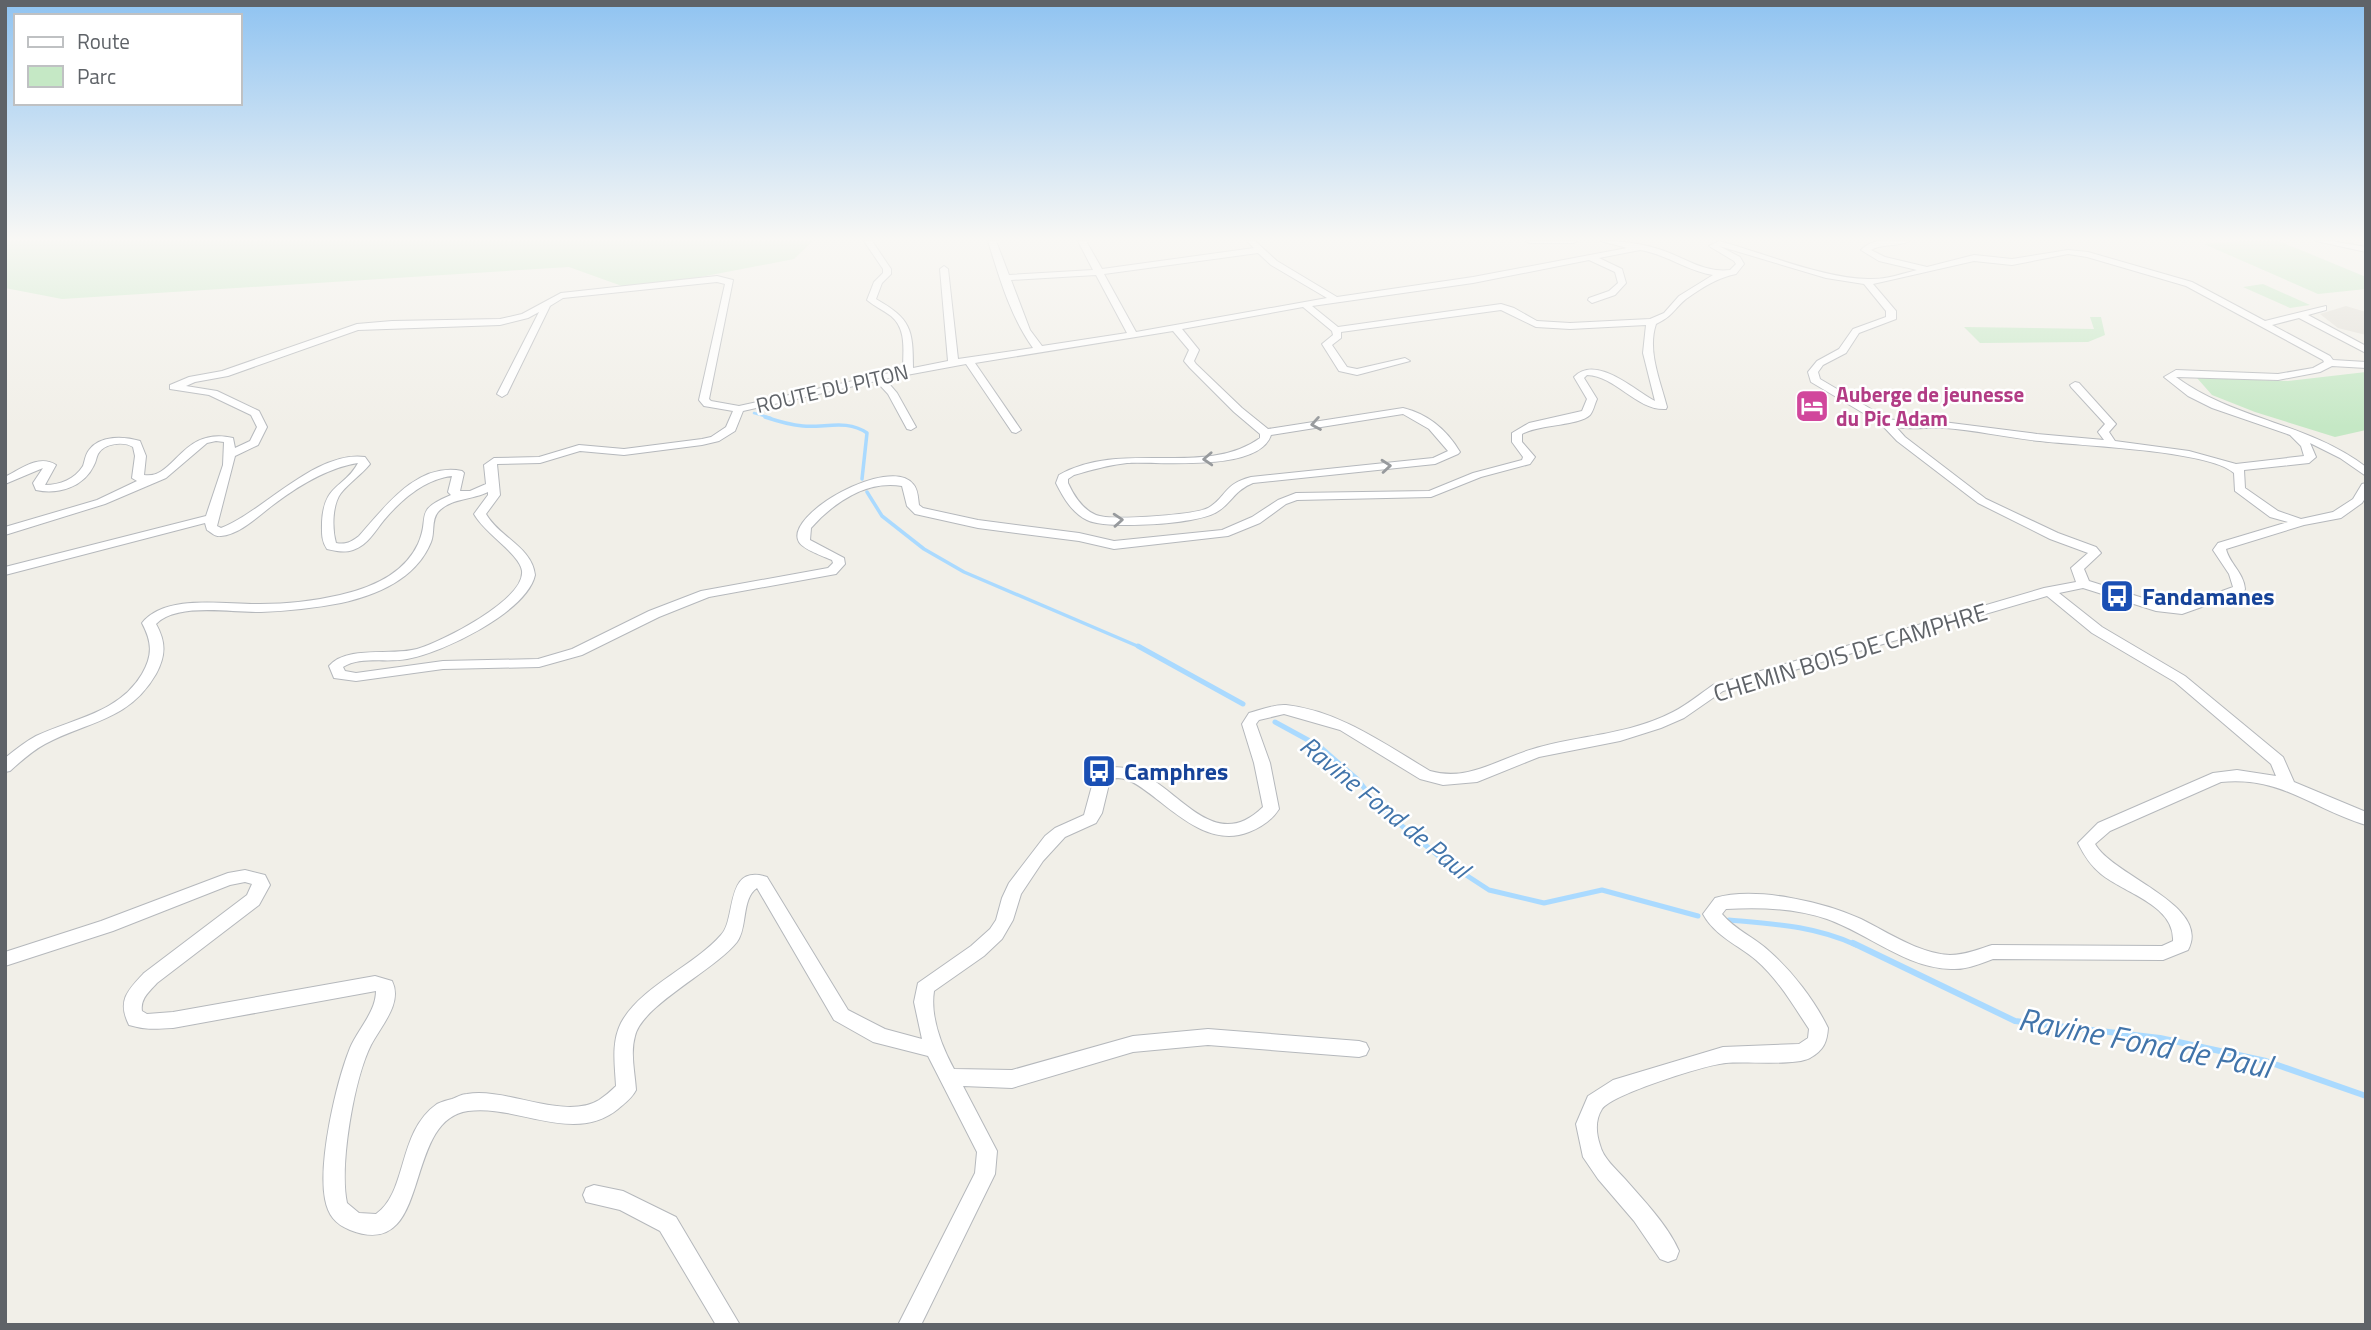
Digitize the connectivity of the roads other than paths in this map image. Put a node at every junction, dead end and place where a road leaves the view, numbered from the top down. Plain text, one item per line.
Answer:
1 (725, 303) edge
2 (877, 303) edge
3 (947, 303) edge
4 (1014, 303) edge
5 (1116, 303) edge
6 (1311, 303) edge
7 (1678, 303) edge
8 (1884, 303) edge
9 (2224, 303) edge
10 (545, 304) joint
11 (1305, 304) junction
12 (2323, 308) dead end
13 (2299, 314) junction
14 (1652, 322) junction
15 (2265, 324) junction
16 (1175, 327) junction
17 (1336, 330) junction
18 (1133, 335) junction
19 (1040, 349) junction
20 (2366, 350) edge
21 (968, 360) junction
22 (1405, 361) dead end
23 (953, 363) junction
24 (2330, 363) junction
25 (2366, 365) edge
26 (908, 371) junction
27 (878, 377) junction
28 (2075, 385) dead end
29 (502, 394) dead end
30 (739, 409) junction
31 (1884, 421) junction
32 (911, 427) dead end
33 (2291, 429) junction
34 (1016, 430) dead end
35 (1266, 433) junction
36 (2111, 443) junction
37 (229, 455) junction
38 (2235, 467) junction
39 (2366, 473) edge
40 (153, 479) junction
41 (5, 481) edge
42 (492, 485) junction
43 (2366, 486) edge
44 (459, 496) junction
45 (211, 518) junction
46 (2302, 522) junction
47 (5, 531) edge
48 (5, 571) edge
49 (2084, 584) junction
50 (2049, 591) junction
51 (5, 767) edge
52 (2288, 786) junction
53 (2366, 819) edge
54 (5, 959) edge
55 (1359, 1049) dead end
56 (934, 1050) junction
57 (947, 1077) junction
58 (594, 1195) dead end
59 (1668, 1251) dead end
60 (729, 1325) edge
61 (909, 1325) edge

1 - 30 street
2 - 26 street
3 - 23 street
4 - 19 street
5 - 18 street
6 - 11 street, ROUTE DU PITON
7 - 14 street
8 - 31 street
9 - 15 street
10 - 29 street
10 - 37 street
11 - 16 street, ROUTE DU PITON
11 - 17 street
12 - 13 street
13 - 15 street
13 - 20 street
14 - 17 street
14 - 42 street
15 - 24 street
16 - 18 street, ROUTE DU PITON
16 - 35 street
17 - 22 street
18 - 19 street, ROUTE DU PITON
19 - 21 street, ROUTE DU PITON
21 - 23 street, ROUTE DU PITON
21 - 34 street
23 - 26 street, ROUTE DU PITON
24 - 25 street
24 - 33 street
26 - 27 street, ROUTE DU PITON
27 - 30 street, ROUTE DU PITON
27 - 32 street
28 - 36 street
30 - 42 street, ROUTE DU PITON
31 - 36 street
31 - 49 street
33 - 38 street
33 - 39 street
35 -> 35 street
36 - 38 street
37 - 40 street
37 - 45 street
38 - 46 street
40 - 41 street
40 - 47 street
42 - 44 street
43 - 46 street, CHEMIN BOIS DE CAMPHRE
44 - 45 street
44 - 51 street
45 - 48 street
46 - 49 street, CHEMIN BOIS DE CAMPHRE
49 - 50 street, CHEMIN BOIS DE CAMPHRE
50 - 52 street
50 - 56 street, CHEMIN BOIS DE CAMPHRE
52 - 53 street
52 - 59 street
54 - 56 street
55 - 57 street
56 - 57 street, CHEMIN BOIS DE CAMPHRE
57 - 61 street, CHEMIN BOIS DE CAMPHRE
58 - 60 street

